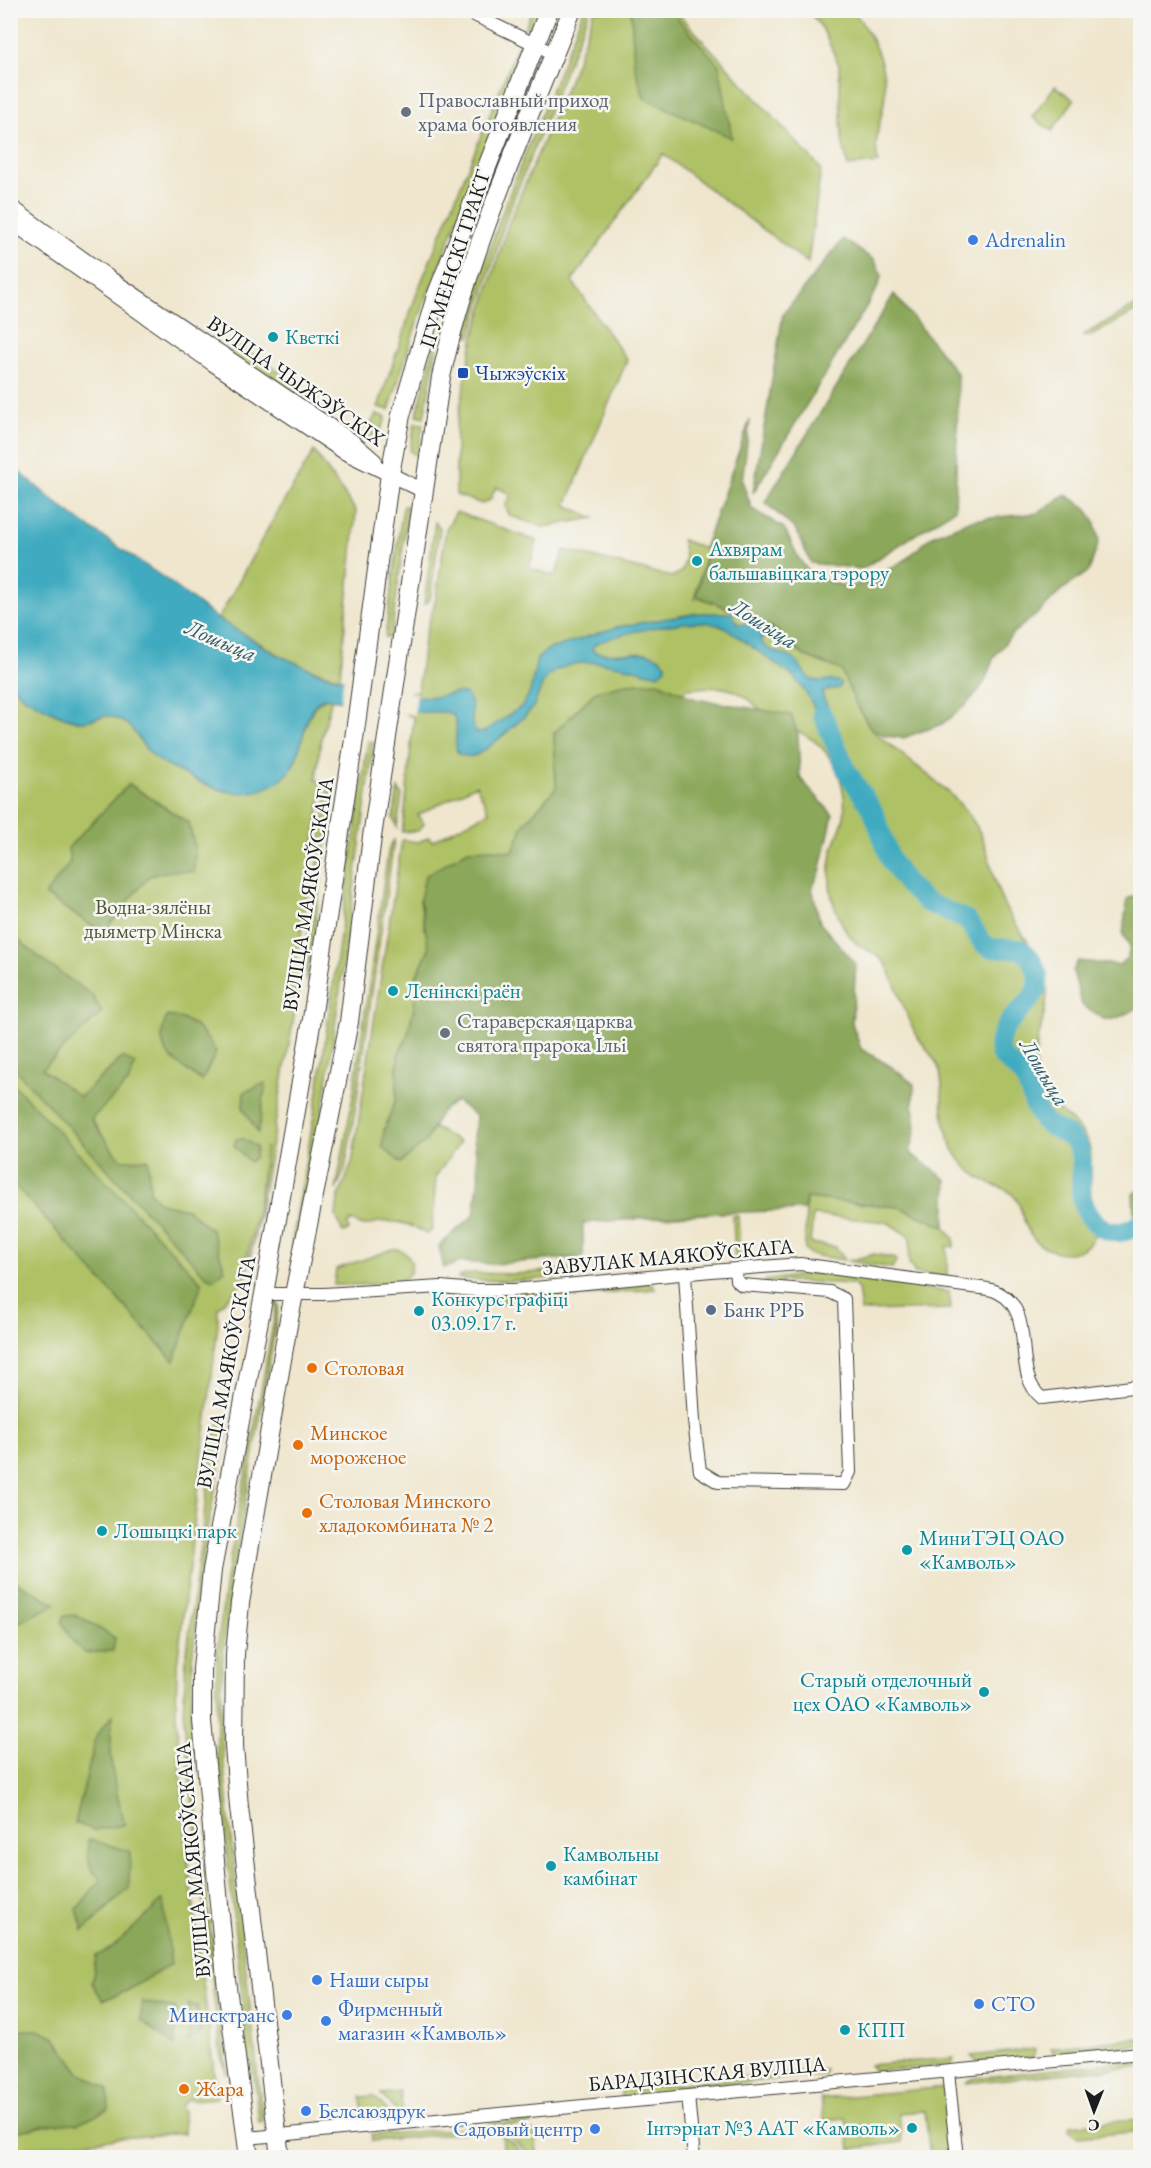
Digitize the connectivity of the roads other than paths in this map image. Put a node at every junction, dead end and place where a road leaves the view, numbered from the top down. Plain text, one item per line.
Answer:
1 (464, 10) edge
2 (549, 10) edge
3 (573, 10) edge
4 (536, 44) junction
5 (555, 54) junction
6 (10, 206) edge
7 (10, 221) edge
8 (390, 474) junction
9 (424, 491) junction
10 (368, 634) joint
11 (735, 1269) junction
12 (685, 1274) junction
13 (264, 1294) junction
14 (295, 1295) junction
15 (1140, 1386) edge
16 (1140, 2053) edge
17 (948, 2072) junction
18 (688, 2096) junction
19 (278, 2136) junction
20 (247, 2138) junction
21 (249, 2157) edge
22 (280, 2157) edge
23 (694, 2157) edge
24 (957, 2157) edge

1 - 4 street
2 - 4 main road, ІГУМЕНСКІ ТРАКТ
3 - 5 main road, ІГУМЕНСКІ ТРАКТ
4 - 5 street
4 - 8 main road, ІГУМЕНСКІ ТРАКТ
5 - 9 main road, ІГУМЕНСКІ ТРАКТ
6 - 8 street, ВУЛІЦА ЧЫЖЭЎСКІХ
7 - 8 street, ВУЛІЦА ЧЫЖЭЎСКІХ
8 - 9 street
8 - 10 main road, ІГУМЕНСКІ ТРАКТ
9 - 14 main road, ІГУМЕНСКІ ТРАКТ
10 - 13 main road, ВУЛІЦА МАЯКОЎСКАГА
11 - 12 street, ЗАВУЛАК МАЯКОЎСКАГА
11 - 12 street
11 - 15 street, ЗАВУЛАК МАЯКОЎСКАГА
12 - 14 street, ЗАВУЛАК МАЯКОЎСКАГА
13 - 14 street, ЗАВУЛАК МАЯКОЎСКАГА
13 - 20 main road, ВУЛІЦА МАЯКОЎСКАГА
14 - 19 main road
16 - 17 street, БАРАДЗІНСКАЯ ВУЛІЦА
17 - 18 street, БАРАДЗІНСКАЯ ВУЛІЦА
17 - 24 street
18 - 19 street, БАРАДЗІНСКАЯ ВУЛІЦА
18 - 23 street
19 - 20 street, БАРАДЗІНСКАЯ ВУЛІЦА
19 - 22 main road
20 - 21 main road, ВУЛІЦА МАЯКОЎСКАГА

